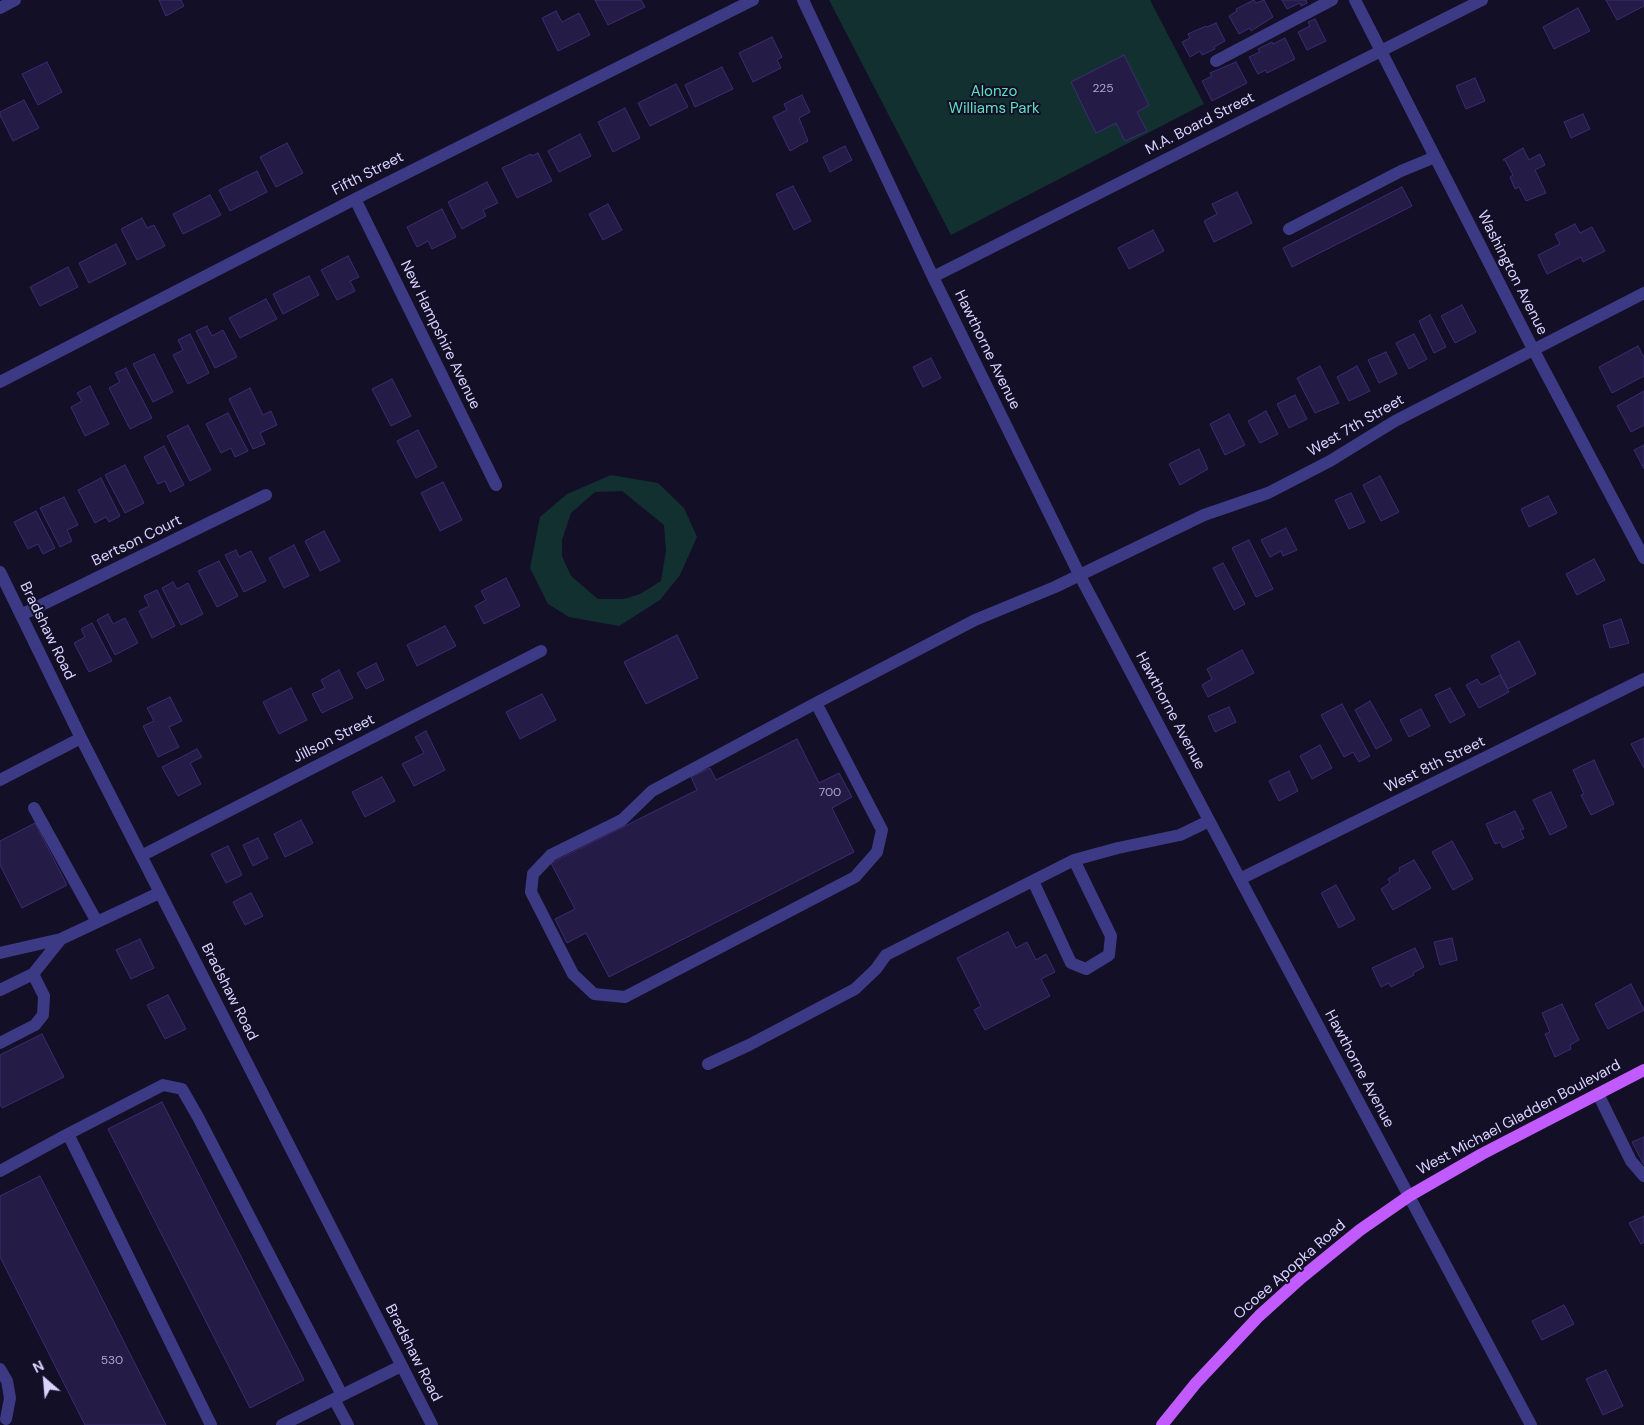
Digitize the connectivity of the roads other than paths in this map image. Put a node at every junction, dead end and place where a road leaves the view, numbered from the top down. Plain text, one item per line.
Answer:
1 (15, 0) edge
2 (753, 0) edge
3 (803, 0) edge
4 (1332, 0) edge
5 (1355, 0) edge
6 (1482, 0) edge
7 (0, 8) edge
8 (1381, 51) junction
9 (1216, 61) dead end
10 (1435, 157) junction
11 (355, 199) junction
12 (1289, 229) dead end
13 (933, 277) junction
14 (1644, 294) edge
15 (1532, 349) junction
16 (0, 382) edge
17 (496, 485) dead end
18 (266, 495) dead end
19 (1644, 558) edge
20 (0, 572) edge
21 (1080, 576) junction
22 (21, 615) junction
23 (541, 651) dead end
24 (1644, 679) edge
25 (816, 703) junction
26 (81, 738) junction
27 (0, 780) edge
28 (34, 808) dead end
29 (1209, 821) junction
30 (141, 856) junction
31 (1074, 860) junction
32 (1240, 879) junction
33 (1033, 881) junction
34 (160, 893) junction
35 (98, 922) junction
36 (61, 939) junction
37 (0, 951) edge
38 (33, 974) junction
39 (0, 990) edge
40 (0, 1043) edge
41 (708, 1064) dead end
42 (1644, 1070) edge
43 (1598, 1094) junction
44 (68, 1134) junction
45 (0, 1171) edge
46 (1644, 1176) edge
47 (1409, 1196) junction
48 (402, 1366) junction
49 (0, 1369) edge
50 (338, 1397) junction
51 (6, 1421) edge
52 (211, 1425) edge
53 (282, 1425) edge
54 (348, 1425) edge
55 (432, 1425) edge
56 (1162, 1425) edge
57 (1531, 1425) edge

1 - 7 street
2 - 11 street, Fifth Street
3 - 13 street, Hawthorne Avenue
4 - 9 street
5 - 8 street, Washington Avenue
6 - 8 street, M.A. Board Street
8 - 10 street, Washington Avenue
8 - 13 street, M.A. Board Street
10 - 12 street
10 - 15 street, Washington Avenue
11 - 16 street, Fifth Street
11 - 17 street, New Hampshire Avenue
13 - 21 street, Hawthorne Avenue
14 - 15 street, West 7th Street
15 - 19 street, Washington Avenue
15 - 21 street, West 7th Street
18 - 22 street, Bertson Court
20 - 22 street, Bradshaw Road
21 - 25 street, West 7th Street
21 - 29 street, Hawthorne Avenue
22 - 26 street, Bradshaw Road
23 - 30 street, Jillson Street
24 - 32 street, West 8th Street
25 - 25 street, West 7th Street
26 - 27 street
26 - 30 street, Bradshaw Road
28 - 35 street
29 - 31 street
29 - 32 street, Hawthorne Avenue
30 - 34 street, Bradshaw Road
31 - 33 street
31 - 33 street
32 - 47 street, Hawthorne Avenue
33 - 41 street
34 - 35 street
34 - 48 street, Bradshaw Road
35 - 36 street
36 - 37 street
36 - 38 street
38 - 39 street
38 - 40 street
42 - 43 main road, West Michael Gladden Boulevard
43 - 46 street
43 - 47 main road, West Michael Gladden Boulevard
44 - 45 street
44 - 50 street
44 - 52 street
47 - 56 main road, Ocoee Apopka Road
47 - 57 street, Hawthorne Avenue
48 - 50 street
48 - 55 street, Bradshaw Road
49 - 51 street
50 - 53 street
50 - 54 street

